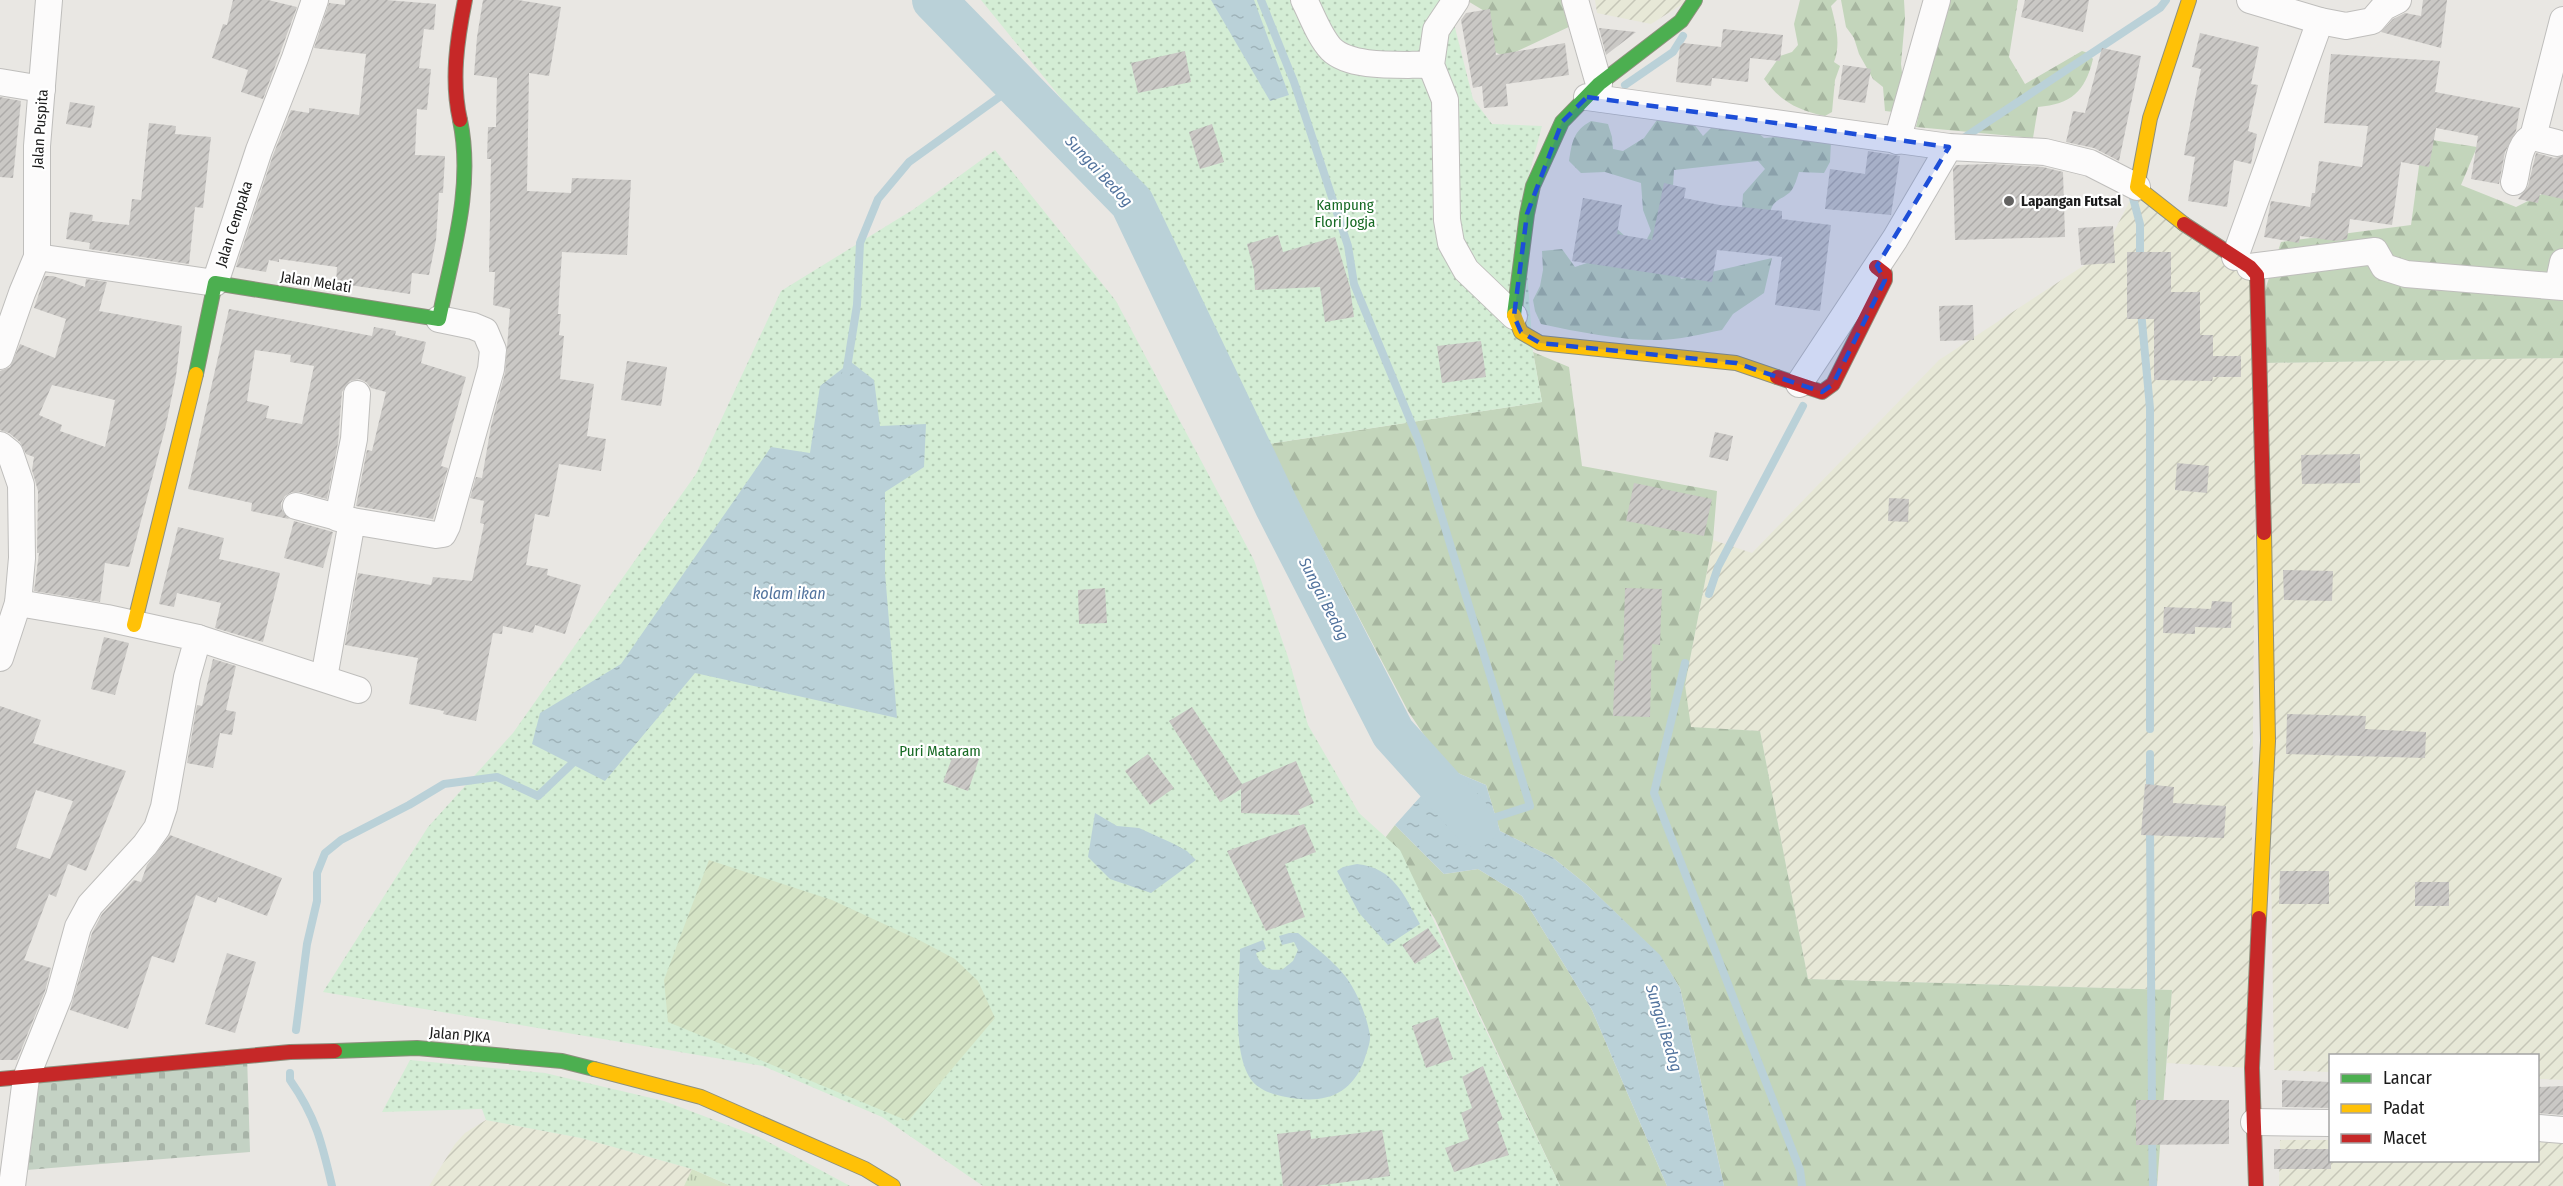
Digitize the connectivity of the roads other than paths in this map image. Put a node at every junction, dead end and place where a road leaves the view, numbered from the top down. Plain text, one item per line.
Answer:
1 (49, 0) edge
2 (315, 0) edge
3 (465, 0) edge
4 (1304, 0) edge
5 (1456, 0) edge
6 (1575, 0) edge
7 (1695, 0) edge
8 (1937, 0) edge
9 (2189, 0) edge
10 (2250, 0) edge
11 (2398, 0) edge
12 (2554, 0) edge
13 (2563, 7) edge
14 (2563, 20) edge
15 (2320, 21) junction
16 (1431, 65) junction
17 (0, 82) edge
18 (42, 89) junction
19 (1593, 90) junction
20 (1897, 141) junction
21 (1948, 147) junction
22 (2514, 182) dead end
23 (2137, 187) junction
24 (37, 257) junction
25 (2242, 262) junction
26 (2561, 278) edge
27 (215, 283) junction
28 (1514, 316) junction
29 (439, 319) junction
30 (0, 356) edge
31 (1799, 384) joint
32 (357, 394) dead end
33 (0, 445) edge
34 (296, 506) dead end
35 (345, 520) junction
36 (18, 603) junction
37 (134, 625) junction
38 (198, 638) junction
39 (0, 658) edge
40 (324, 678) junction
41 (358, 690) dead end
42 (26, 1078) junction
43 (0, 1079) edge
44 (2254, 1122) junction
45 (2329, 1123) edge
46 (2539, 1128) edge
47 (2563, 1130) edge
48 (12, 1186) edge
49 (893, 1186) edge
50 (2256, 1186) edge

1 - 18 street, Jalan Puspita
2 - 27 street, Jalan Cempaka
3 - 29 street
4 - 16 street
5 - 16 street
6 - 19 street
7 - 19 street
8 - 20 street
9 - 23 street
10 - 15 street
11 - 15 street
12 - 13 street
14 - 22 street
15 - 25 street
16 - 28 street
17 - 18 street
18 - 24 street, Jalan Puspita
19 - 20 street
19 - 28 street
20 - 21 street
21 - 23 street
21 - 31 street
23 - 25 street
24 - 27 street, Jalan Cempaka
24 - 30 street
25 - 26 street
25 - 44 street
27 - 29 street, Jalan Melati
27 - 37 street
28 - 31 street
29 - 35 street
32 - 35 street
33 - 36 street
34 - 35 street
35 - 40 street
36 - 37 street
36 - 39 street
37 - 38 street
38 - 40 street
38 - 42 street
40 - 41 street
42 - 43 street, Jalan PJKA
42 - 48 street
42 - 49 street, Jalan PJKA
44 - 45 street
44 - 50 street
46 - 47 street

